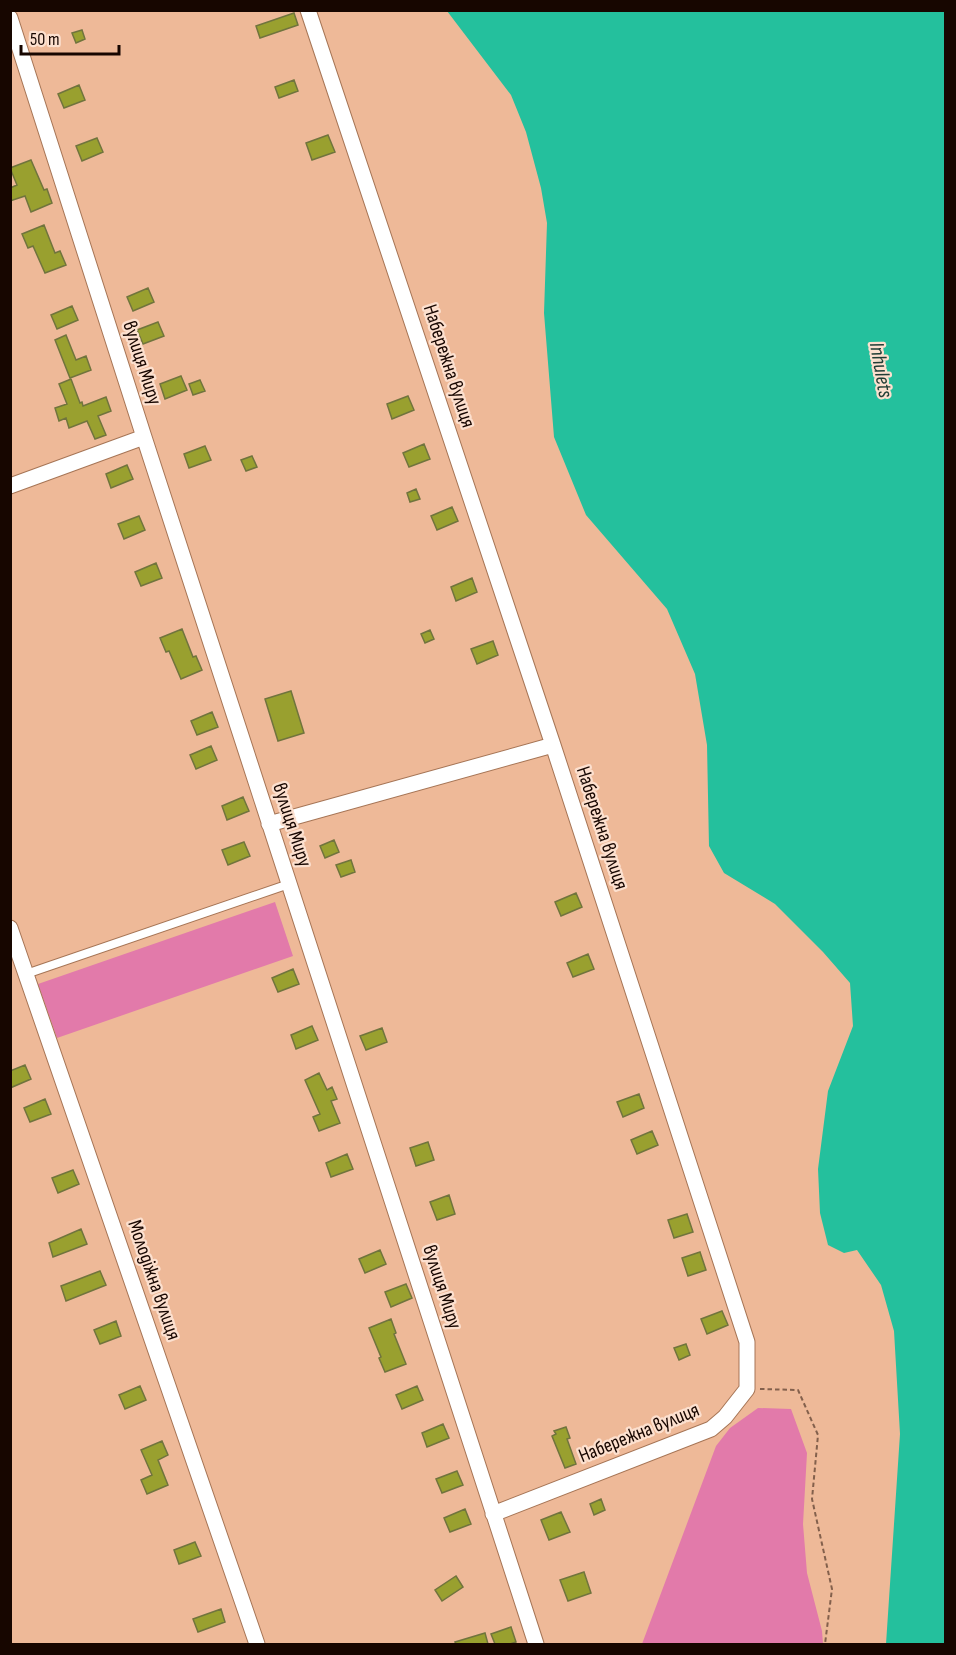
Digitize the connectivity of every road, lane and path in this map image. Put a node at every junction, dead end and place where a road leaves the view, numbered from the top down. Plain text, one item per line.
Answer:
1 (308, 10) edge
2 (10, 18) edge
3 (144, 437) junction
4 (10, 486) edge
5 (553, 745) junction
6 (269, 824) junction
7 (289, 884) junction
8 (10, 928) edge
9 (26, 974) junction
10 (747, 1389) junction
11 (493, 1514) junction
12 (257, 1644) edge
13 (536, 1644) edge
14 (825, 1644) edge

1 - 5 street, Набережна вулиця
2 - 3 street, вулиця Миру
3 - 4 street
3 - 6 street, вулиця Миру
5 - 6 street
5 - 10 street, Набережна вулиця
6 - 7 street, вулиця Миру
7 - 9 lane
7 - 11 street, вулиця Миру
8 - 9 street, Молодіжна вулиця
9 - 12 street, Молодіжна вулиця
10 - 11 street, Набережна вулиця
10 - 14 path
11 - 13 street, вулиця Миру

